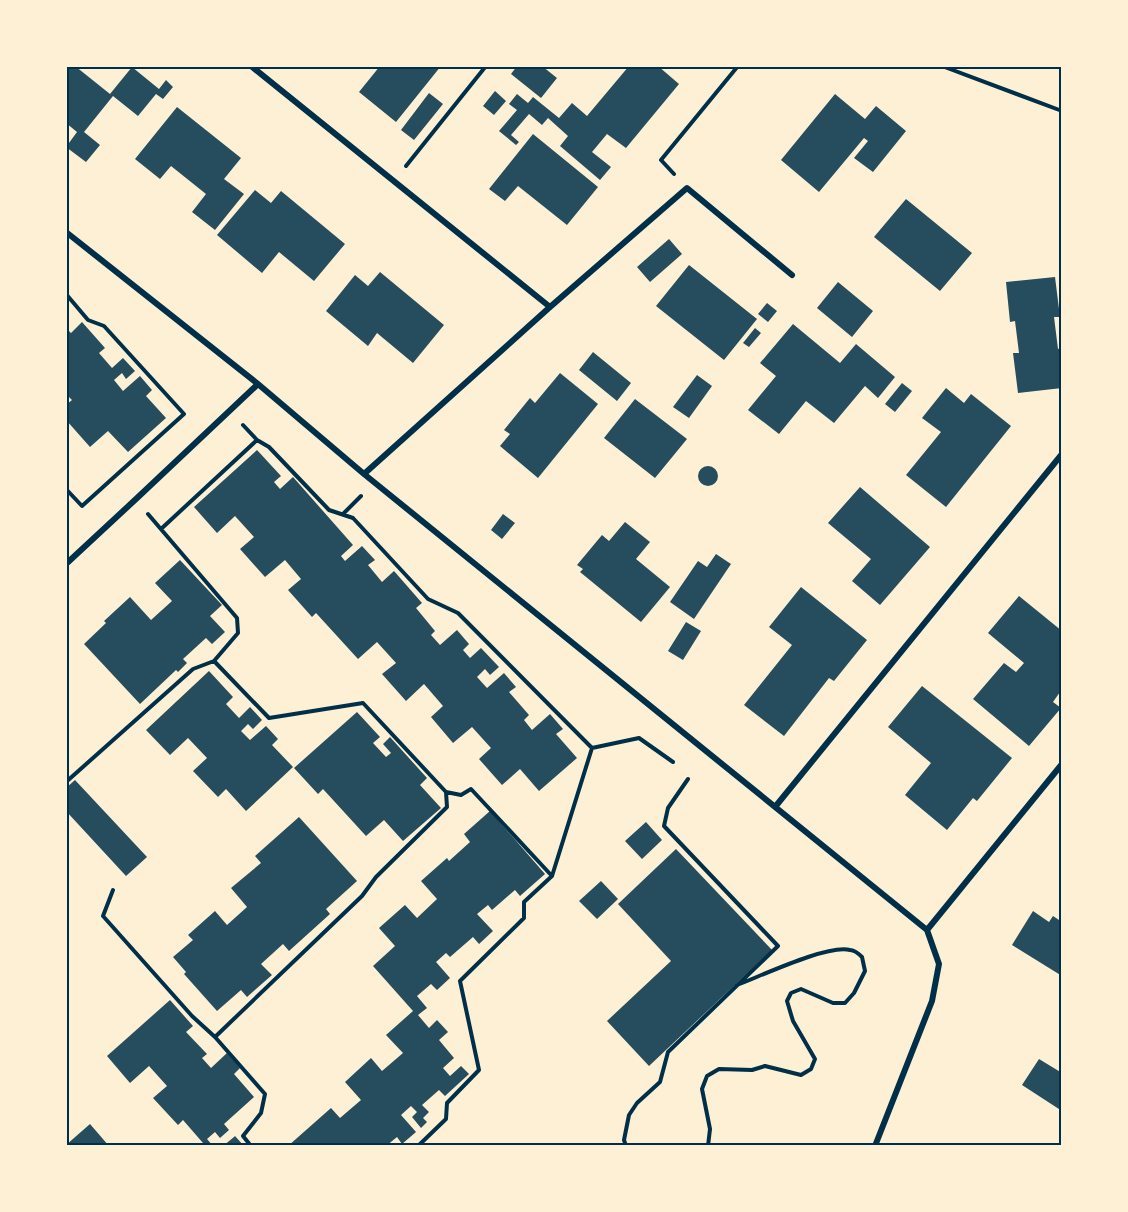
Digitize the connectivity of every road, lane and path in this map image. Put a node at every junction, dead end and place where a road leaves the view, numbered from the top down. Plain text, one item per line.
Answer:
1 (251, 66) edge
2 (486, 66) edge
3 (738, 66) edge
4 (942, 66) edge
5 (1062, 111) edge
6 (394, 181) junction
7 (687, 188) junction
8 (66, 232) edge
9 (792, 274) dead end
10 (66, 294) edge
11 (550, 307) junction
12 (258, 384) junction
13 (1062, 454) edge
14 (364, 474) junction
15 (66, 489) edge
16 (136, 499) junction
17 (161, 529) junction
18 (66, 564) edge
19 (214, 661) junction
20 (592, 748) junction
21 (673, 762) dead end
22 (1062, 764) edge
23 (688, 778) dead end
24 (66, 782) edge
25 (446, 792) junction
26 (775, 807) junction
27 (552, 876) junction
28 (113, 890) dead end
29 (927, 930) junction
30 (737, 985) junction
31 (215, 1037) junction
32 (251, 1146) edge
33 (418, 1146) edge
34 (626, 1146) edge
35 (708, 1146) edge
36 (875, 1146) edge

1 - 6 street
2 - 6 path
3 - 7 path
4 - 5 path
6 - 11 street
7 - 9 street
7 - 11 street
8 - 12 street
10 - 15 path
11 - 14 street
12 - 14 street
12 - 16 street
13 - 26 street
14 - 26 street
16 - 17 path
16 - 18 street
17 - 19 path
17 - 20 path
19 - 24 path
19 - 25 path
20 - 21 path
20 - 27 path
22 - 29 street
23 - 30 path
25 - 27 path
25 - 31 path
26 - 29 street
27 - 33 path
28 - 31 path
29 - 36 street
30 - 34 path
30 - 35 path
31 - 32 path

